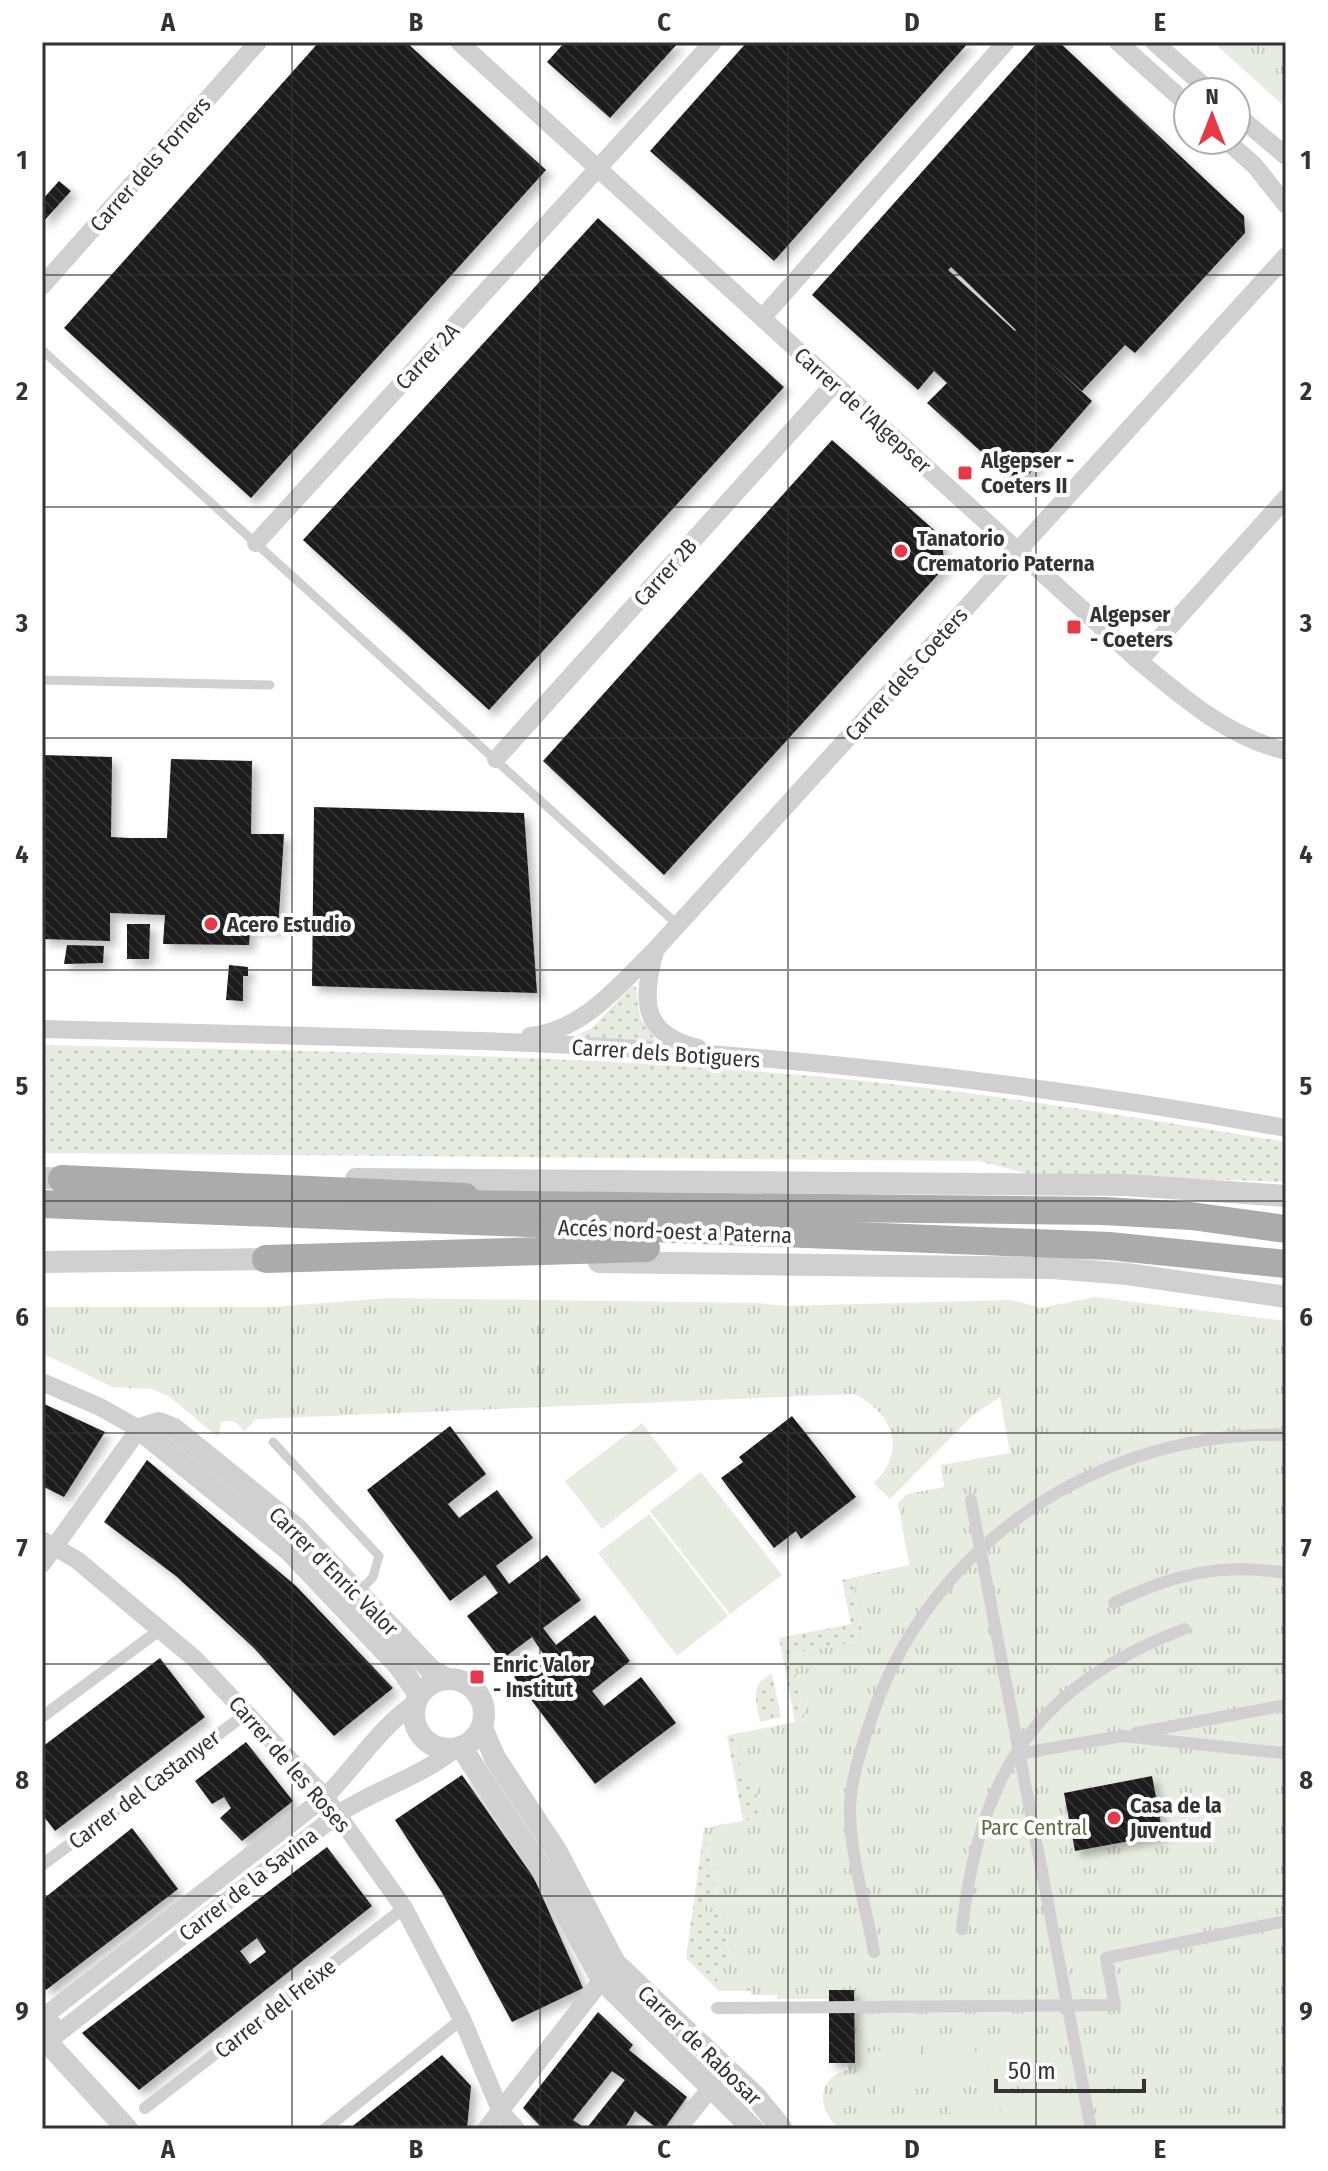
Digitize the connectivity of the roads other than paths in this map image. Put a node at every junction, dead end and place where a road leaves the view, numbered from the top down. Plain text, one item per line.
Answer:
1 (258, 42) edge
2 (459, 42) edge
3 (713, 42) edge
4 (1006, 42) edge
5 (1118, 42) edge
6 (1154, 42) edge
7 (1193, 76) edge
8 (1172, 91) edge
9 (1252, 127) edge
10 (1244, 156) edge
11 (1286, 156) edge
12 (598, 169) junction
13 (1286, 205) edge
14 (1286, 256) edge
15 (42, 286) edge
16 (762, 318) junction
17 (42, 350) edge
18 (834, 384) junction
19 (1286, 498) edge
20 (256, 543) junction
21 (1017, 550) junction
22 (1139, 661) junction
23 (42, 680) edge
24 (270, 685) dead end
25 (1286, 751) edge
26 (496, 759) junction
27 (678, 925) junction
28 (655, 950) junction
29 (42, 1029) edge
30 (484, 1041) junction
31 (735, 1057) junction
32 (1286, 1128) edge
33 (52, 1192) edge
34 (1286, 1196) edge
35 (1286, 1229) edge
36 (1023, 1244) junction
37 (266, 1259) junction
38 (42, 1262) edge
39 (1286, 1264) edge
40 (1286, 1297) edge
41 (42, 1382) edge
42 (139, 1429) junction
43 (1286, 1435) edge
44 (273, 1442) dead end
45 (971, 1500) dead end
46 (49, 1543) edge
47 (980, 1549) junction
48 (42, 1564) edge
49 (1286, 1573) edge
50 (358, 1593) junction
51 (1114, 1603) dead end
52 (161, 1629) junction
53 (1184, 1629) dead end
54 (445, 1678) junction
55 (417, 1699) junction
56 (1286, 1705) edge
57 (247, 1713) junction
58 (42, 1717) edge
59 (482, 1728) junction
60 (1122, 1736) junction
61 (459, 1748) junction
62 (1282, 1753) dead end
63 (1018, 1754) junction
64 (325, 1797) junction
65 (338, 1814) junction
66 (42, 1865) edge
67 (404, 1908) junction
68 (1286, 1921) edge
69 (962, 1929) dead end
70 (874, 1952) dead end
71 (609, 1971) junction
72 (1067, 2005) junction
73 (717, 2008) dead end
74 (462, 2019) junction
75 (45, 2033) edge
76 (713, 2085) junction
77 (145, 2108) dead end
78 (501, 2112) junction
79 (127, 2129) edge
80 (325, 2129) edge
81 (486, 2129) edge
82 (516, 2129) edge
83 (678, 2129) edge
84 (753, 2129) edge
85 (782, 2129) edge
86 (1091, 2129) edge

1 - 15 street, Carrer dels Forners
2 - 12 street, Carrer de l'Algepser
3 - 12 street, Carrer 2A
4 - 16 street
5 - 8 street
6 - 7 street
9 - 11 street
10 - 13 street
12 - 16 street, Carrer de l'Algepser
12 - 20 street, Carrer 2A
14 - 21 street, Carrer dels Coeters
16 - 18 street, Carrer de l'Algepser
17 - 20 lane
18 - 21 street, Carrer de l'Algepser
18 - 26 street, Carrer 2B
19 - 22 street
20 - 26 lane
21 - 22 street, Carrer de l'Algepser
21 - 27 street, Carrer dels Coeters
22 - 25 street, Carrer de l'Algepser
23 - 24 lane
26 - 27 lane
27 - 28 street, Carrer dels Coeters
28 - 30 street, Carrer dels Coeters
28 - 31 street, Carrer dels Coeters
29 - 30 street, Carrer dels Botiguers
30 - 31 street, Carrer dels Botiguers
31 - 32 street, Carrer dels Botiguers
33 - 34 street
33 - 35 main road, Accés nord-oest a Paterna
33 - 36 main road, Accés nord-oest a Paterna
36 - 37 main road
36 - 39 main road, Accés nord-oest a Paterna
37 - 38 street
37 - 40 street
41 - 42 street, Carrer d'Enric Valor
42 - 46 street
42 - 50 street, Carrer d'Enric Valor
42 - 55 street, Carrer d'Enric Valor
43 - 47 street
44 - 50 lane
45 - 47 street
46 - 48 street
46 - 52 street, Carrer de les Roses
47 - 63 street
47 - 70 street
49 - 51 street
50 - 54 street, Carrer d'Enric Valor
52 - 57 street, Carrer de les Roses
52 - 58 street
53 - 63 street
54 - 55 street
54 - 59 street
55 - 61 street
55 - 64 street, Carrer de la Savina
56 - 60 street
57 - 64 street, Carrer de les Roses
57 - 66 street, Carrer del Castanyer
59 - 61 street
59 - 71 street
60 - 62 street
60 - 63 street
61 - 65 street, Carrer de la Savina
61 - 71 street
63 - 69 street
63 - 72 street
64 - 65 street, Carrer de les Roses
64 - 75 street, Carrer de la Savina
65 - 67 street, Carrer de les Roses
65 - 75 street, Carrer de la Savina
67 - 74 street, Carrer de les Roses
67 - 77 street, Carrer del Freixe
68 - 72 street
71 - 76 street, Carrer de Rabosar
71 - 78 street
71 - 85 street, Carrer de Rabosar
72 - 73 street
72 - 86 street
74 - 78 street, Carrer de les Roses
74 - 80 street
75 - 79 street
76 - 83 street
76 - 84 street, Carrer de Rabosar
78 - 81 street
78 - 82 street, Carrer de les Roses

